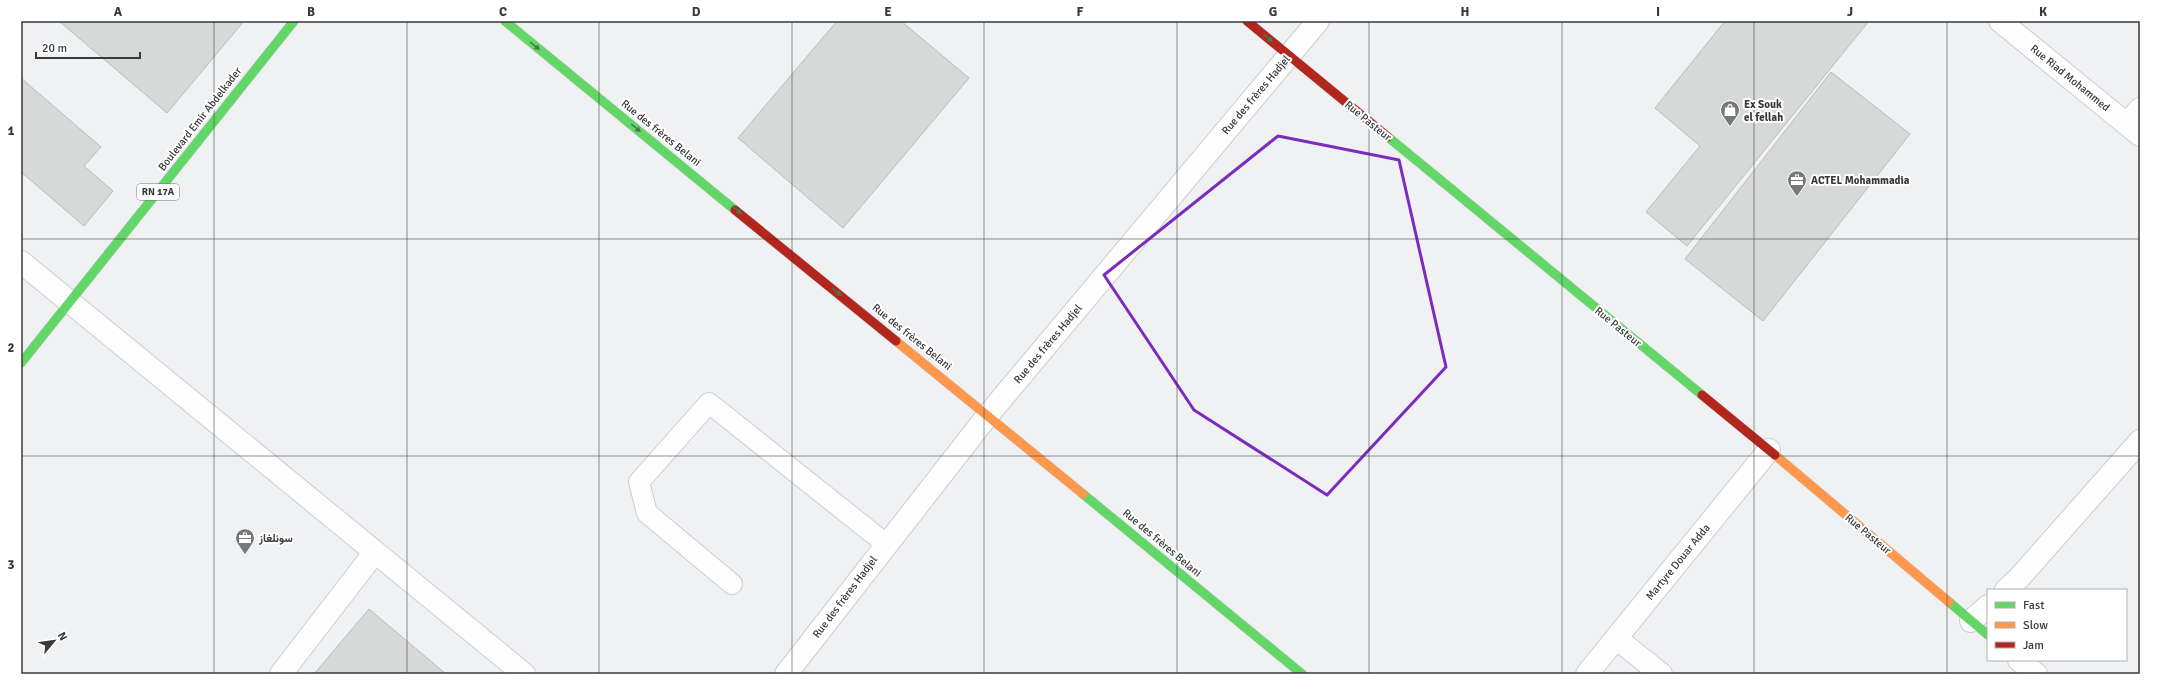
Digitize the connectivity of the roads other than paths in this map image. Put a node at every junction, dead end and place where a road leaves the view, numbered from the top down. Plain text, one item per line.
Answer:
1 (294, 21) edge
2 (505, 21) edge
3 (1247, 21) edge
4 (1318, 21) edge
5 (2000, 21) edge
6 (1289, 56) junction
7 (2136, 123) edge
8 (21, 262) edge
9 (70, 302) junction
10 (21, 363) edge
11 (988, 415) junction
12 (2140, 442) edge
13 (1769, 450) junction
14 (886, 544) junction
15 (375, 552) junction
16 (732, 584) dead end
17 (2007, 589) edge
18 (1987, 607) edge
19 (1971, 621) junction
20 (1987, 634) edge
21 (1616, 638) junction
22 (2020, 661) edge
23 (281, 674) edge
24 (524, 674) edge
25 (786, 674) edge
26 (1302, 674) edge
27 (1587, 674) edge
28 (1661, 674) edge
29 (2036, 674) edge

1 - 9 street, Boulevard Emir Abdelkader / RN 17A
2 -> 11 street, Rue des frères Belani
3 -> 6 street, Rue Pasteur
4 - 6 street, Rue des frères Hadjel
5 - 7 street, Rue Riad Mohammed
6 - 11 street, Rue des frères Hadjel
6 - 13 street, Rue Pasteur
8 - 9 street
9 - 10 street, Boulevard Emir Abdelkader / RN 17A
9 - 15 street
11 - 14 street, Rue des frères Hadjel
11 - 26 street, Rue des frères Belani
12 - 17 street
13 - 19 street, Rue Pasteur
13 - 21 street, Martyre Douar Adda
14 - 16 lane
14 - 25 street, Rue des frères Hadjel
15 - 23 street
15 - 24 street
18 - 19 street
19 - 20 street, Rue Pasteur
21 - 27 street, Martyre Douar Adda
21 - 28 street
22 - 29 street

